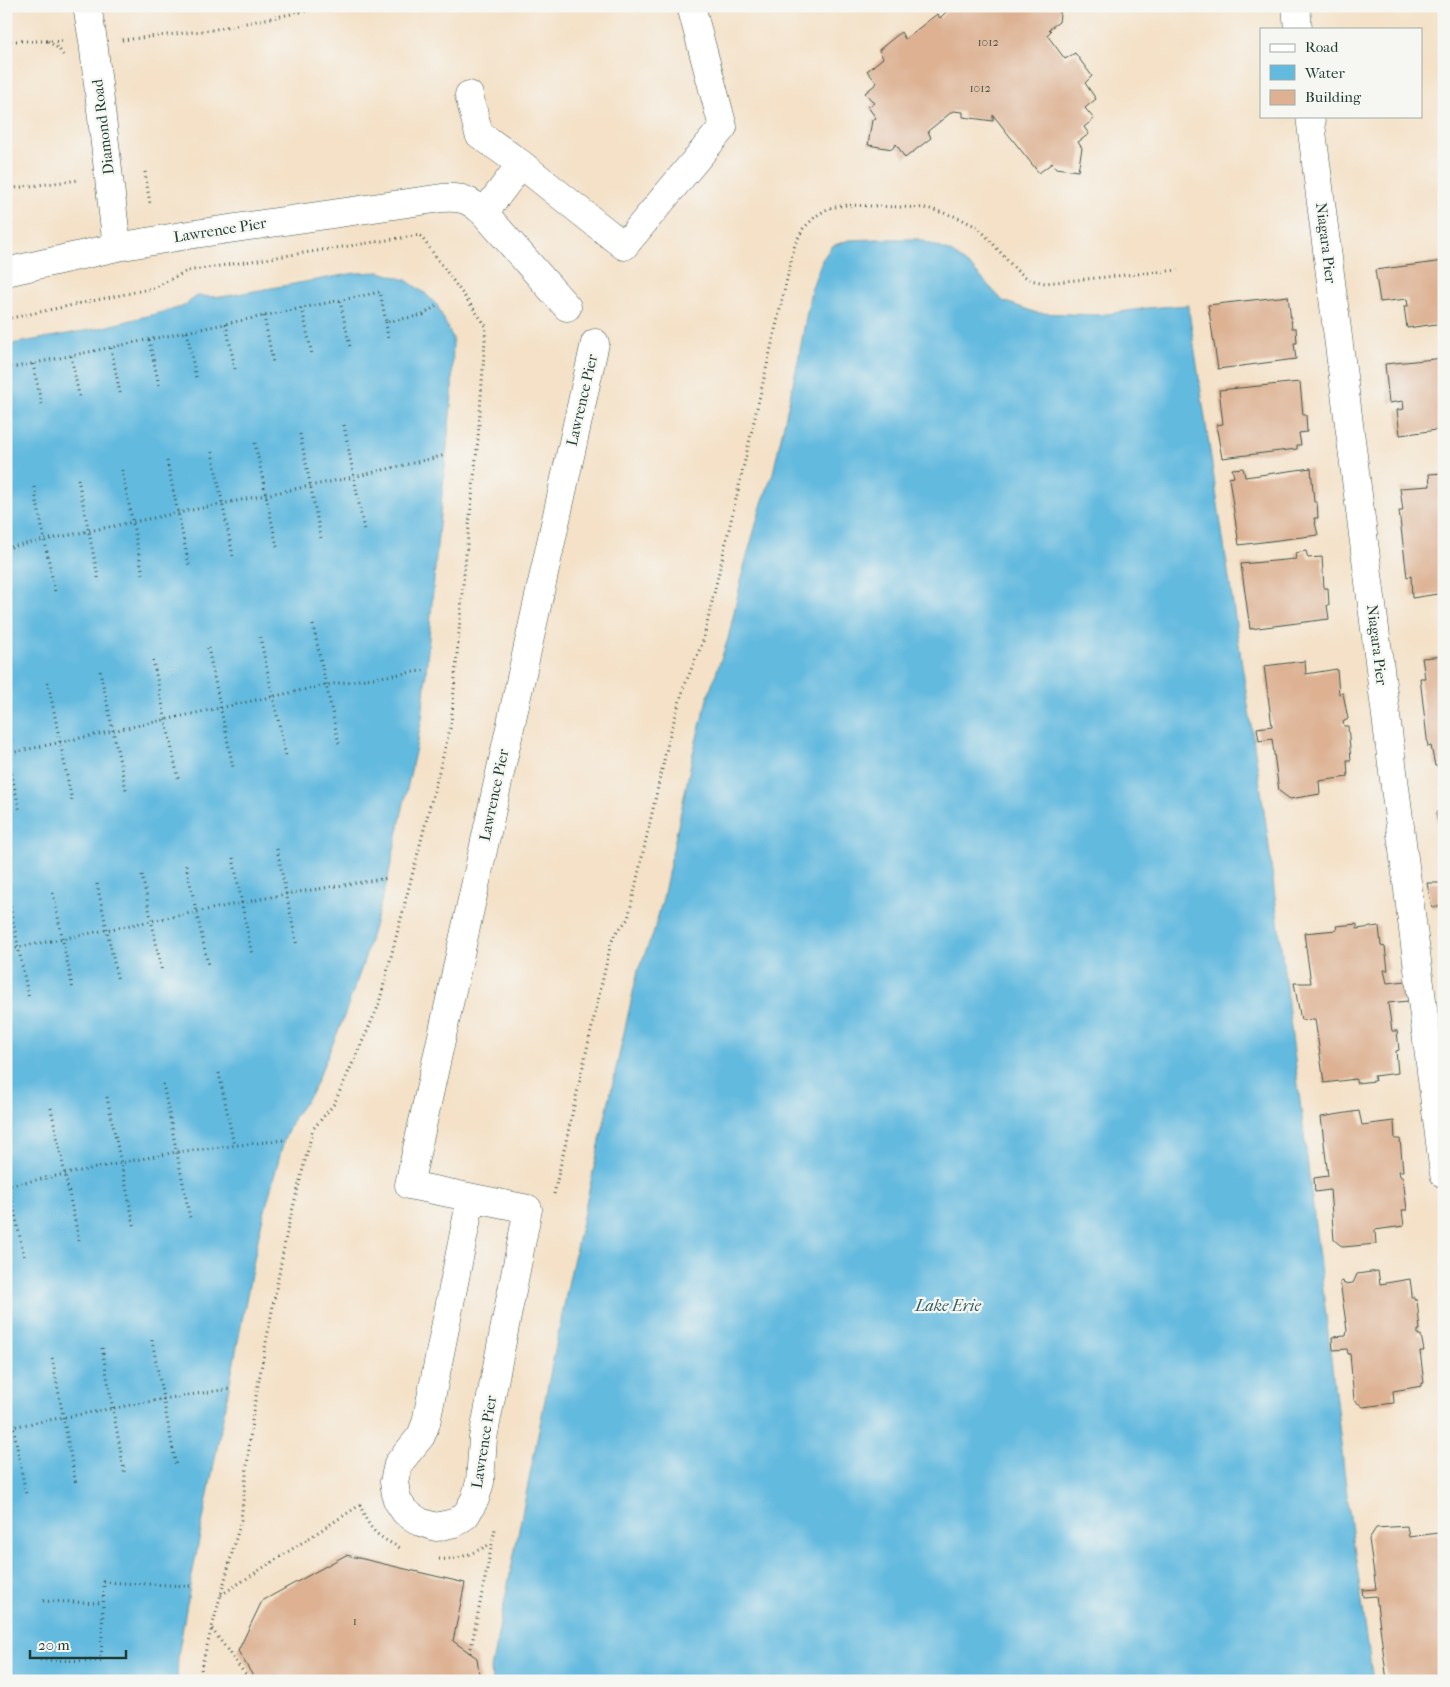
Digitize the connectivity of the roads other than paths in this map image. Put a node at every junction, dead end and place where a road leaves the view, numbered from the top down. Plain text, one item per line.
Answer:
1 (87, 6) edge
2 (692, 6) edge
3 (1296, 6) edge
4 (1298, 28) edge
5 (469, 95) dead end
6 (1310, 118) edge
7 (521, 164) junction
8 (484, 213) junction
9 (117, 247) junction
10 (6, 272) edge
11 (567, 307) dead end
12 (595, 343) dead end
13 (1444, 1174) edge
14 (471, 1198) junction

1 - 9 street, Diamond Road
2 - 7 street
3 - 4 street
5 - 7 street
6 - 13 street, Niagara Pier
7 - 8 street
8 - 9 street, Lawrence Pier
8 - 11 street, Lawrence Pier
9 - 10 street, Lawrence Pier
12 - 14 street, Lawrence Pier
14 - 14 street, Lawrence Pier

